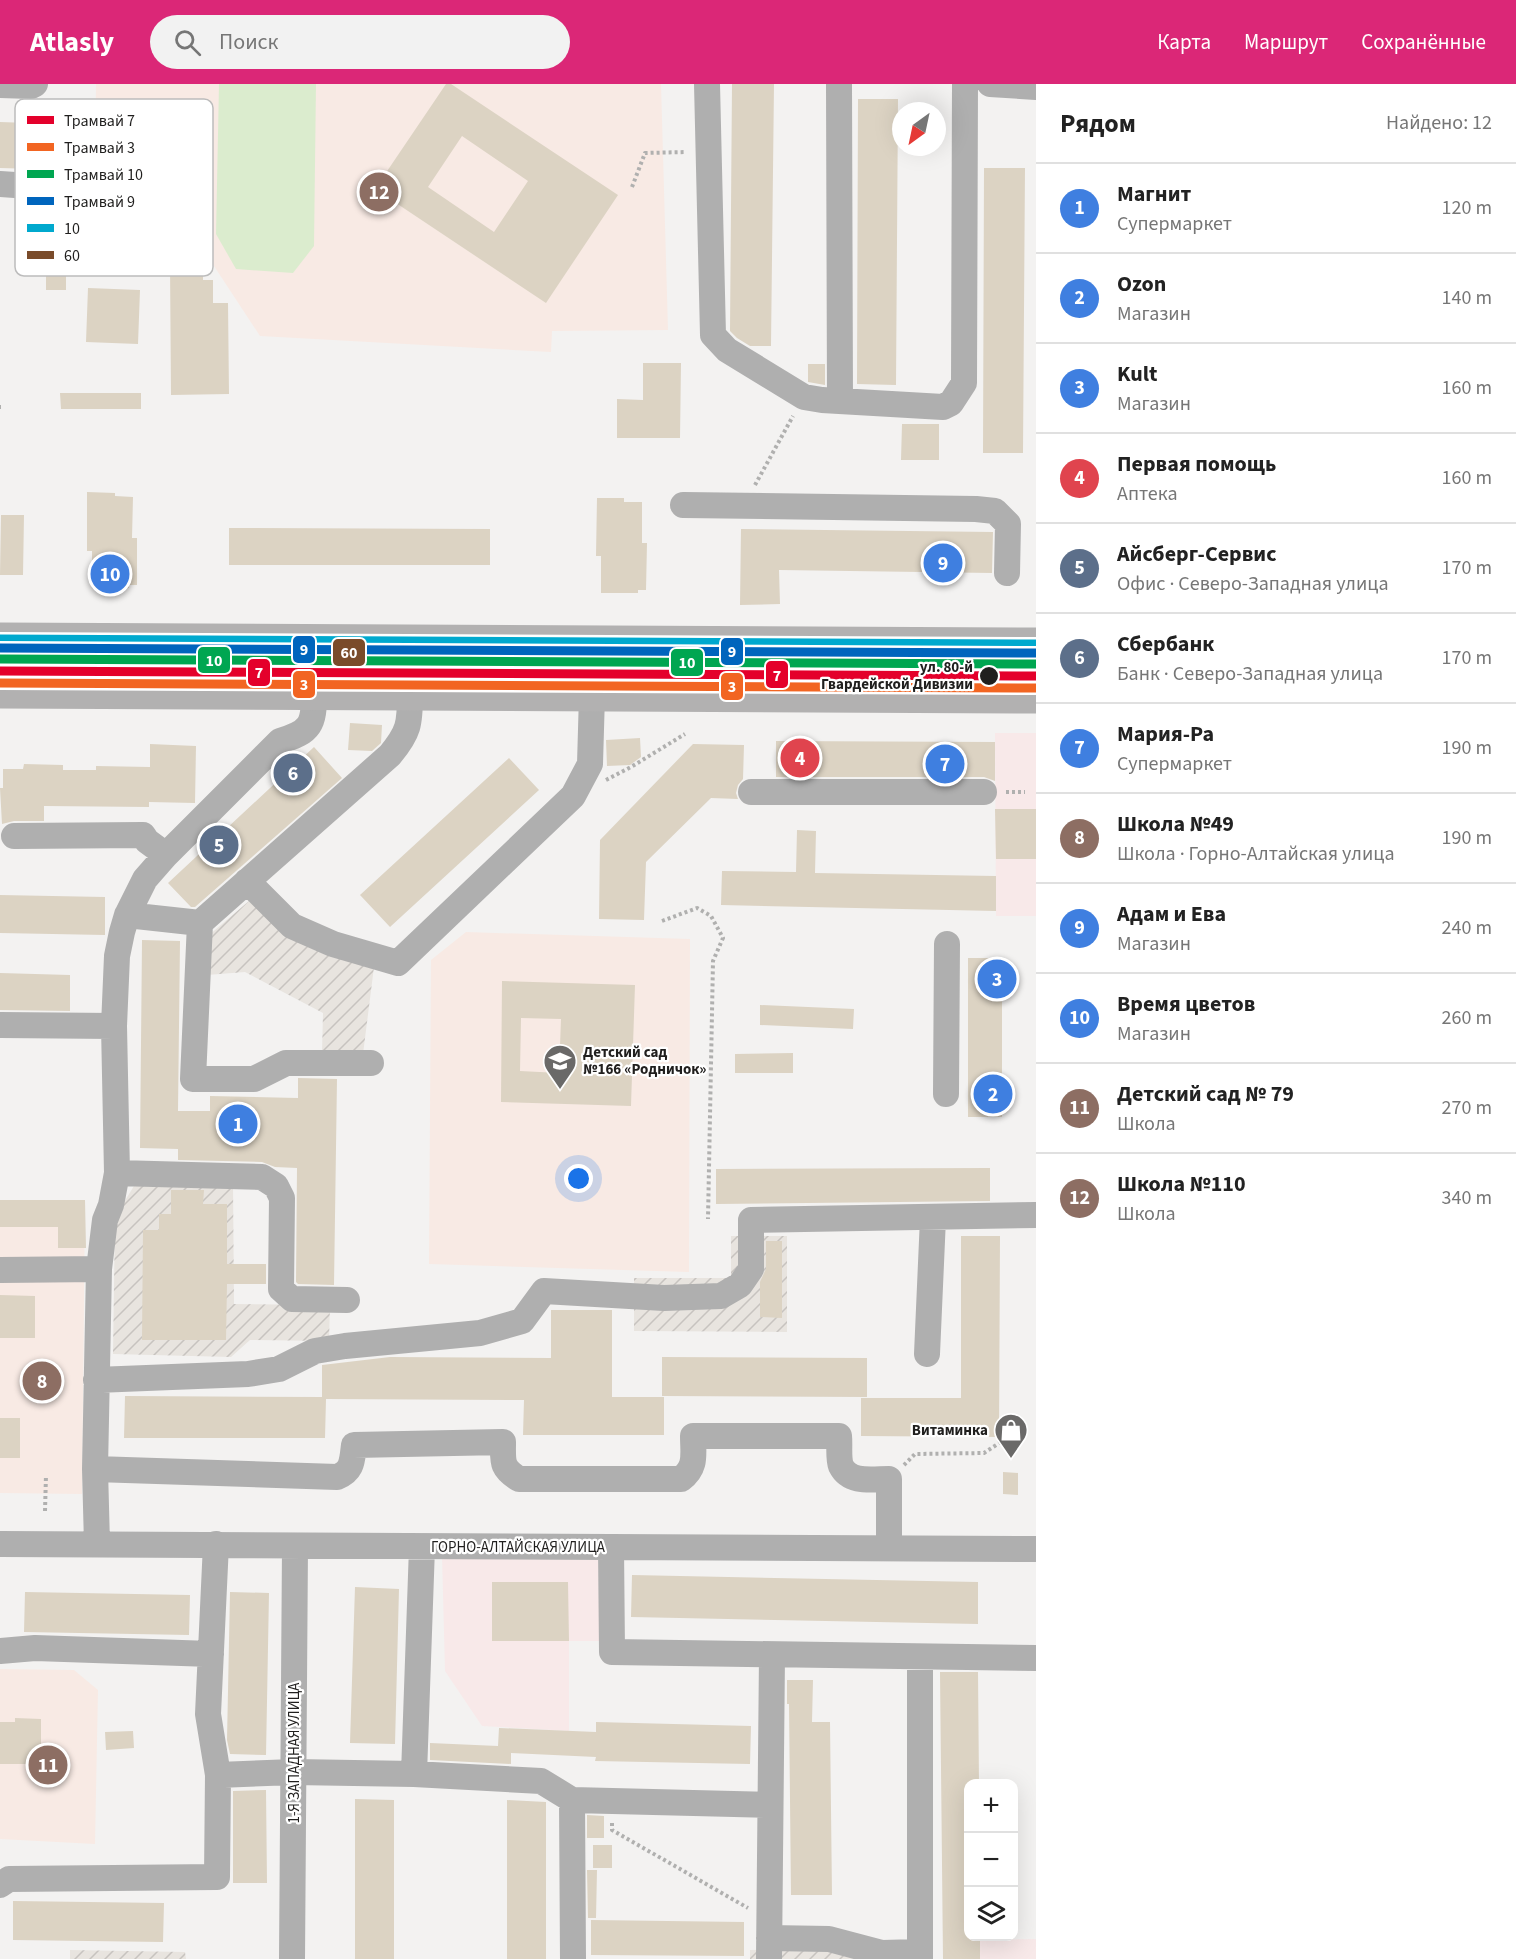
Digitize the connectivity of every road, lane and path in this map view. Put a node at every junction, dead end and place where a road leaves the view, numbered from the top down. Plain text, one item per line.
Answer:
1 (35, 84) edge
2 (707, 84) edge
3 (839, 84) edge
4 (965, 84) edge
5 (990, 84) edge
6 (0, 85) edge
7 (1036, 87) edge
8 (677, 152) dead end
9 (632, 187) dead end
10 (804, 397) junction
11 (840, 400) junction
12 (683, 504) dead end
13 (744, 504) junction
14 (1007, 573) dead end
15 (0, 639) edge
16 (1036, 644) edge
17 (0, 692) edge
18 (314, 694) junction
19 (410, 694) junction
20 (592, 695) junction
21 (1036, 697) edge
22 (685, 734) dead end
23 (751, 792) dead end
24 (984, 792) dead end
25 (573, 796) junction
26 (14, 836) dead end
27 (166, 855) junction
28 (247, 881) junction
29 (127, 915) junction
30 (662, 921) dead end
31 (200, 923) junction
32 (946, 944) dead end
33 (0, 1025) edge
34 (114, 1026) junction
35 (371, 1064) dead end
36 (946, 1094) dead end
37 (117, 1173) junction
38 (1036, 1215) edge
39 (933, 1218) junction
40 (708, 1220) dead end
41 (99, 1269) junction
42 (0, 1270) edge
43 (347, 1300) dead end
44 (927, 1354) dead end
45 (96, 1380) junction
46 (1025, 1426) dead end
47 (95, 1469) junction
48 (46, 1475) dead end
49 (889, 1479) junction
50 (45, 1511) dead end
51 (0, 1544) edge
52 (97, 1544) junction
53 (216, 1544) junction
54 (296, 1546) junction
55 (422, 1547) junction
56 (611, 1547) junction
57 (889, 1548) junction
58 (1036, 1549) edge
59 (0, 1651) edge
60 (211, 1654) junction
61 (772, 1656) junction
62 (920, 1658) junction
63 (1036, 1658) edge
64 (294, 1772) junction
65 (414, 1774) junction
66 (218, 1775) junction
67 (572, 1800) junction
68 (770, 1805) junction
69 (611, 1821) dead end
70 (0, 1886) edge
71 (769, 1939) edge
72 (920, 1955) edge
73 (292, 1959) edge
74 (573, 1959) edge

1 - 6 street
2 - 10 street
3 - 11 street
4 - 11 street
5 - 7 street
8 - 9 path
10 - 11 street
10 - 13 path
12 - 13 street
13 - 14 street
15 - 16 main road
17 - 18 main road
18 - 19 main road
18 - 27 street
19 - 20 main road
19 - 28 street
20 - 21 main road
20 - 25 street
22 - 25 path
23 - 24 street
25 - 28 street
26 - 27 street
27 - 29 street
28 - 31 street
29 - 31 street
29 - 34 street
30 - 40 path
31 - 35 street
32 - 36 street
33 - 34 street
34 - 37 street
37 - 41 street
37 - 43 street
38 - 39 street
39 - 44 street
39 - 45 street
41 - 42 street
41 - 45 street
45 - 47 street
46 - 49 path
47 - 49 street
47 - 52 street
48 - 50 path
49 - 57 street
51 - 52 street, ГОРНО-АЛТАЙСКАЯ УЛИЦА
52 - 53 street, ГОРНО-АЛТАЙСКАЯ УЛИЦА
53 - 54 street, ГОРНО-АЛТАЙСКАЯ УЛИЦА
53 - 60 street
54 - 55 street, ГОРНО-АЛТАЙСКАЯ УЛИЦА
54 - 64 street, 1-Я ЗАПАДНАЯ УЛИЦА
55 - 56 street, ГОРНО-АЛТАЙСКАЯ УЛИЦА
55 - 65 street
56 - 57 street, ГОРНО-АЛТАЙСКАЯ УЛИЦА
56 - 61 street
57 - 58 street, ГОРНО-АЛТАЙСКАЯ УЛИЦА
59 - 60 street
60 - 66 street
61 - 62 street
61 - 68 street
62 - 63 street
62 - 72 street
64 - 65 street
64 - 66 street
64 - 73 street, 1-Я ЗАПАДНАЯ УЛИЦА
65 - 67 street
66 - 70 street
67 - 68 street
67 - 74 street
68 - 71 street
69 - 71 path
71 - 72 street

